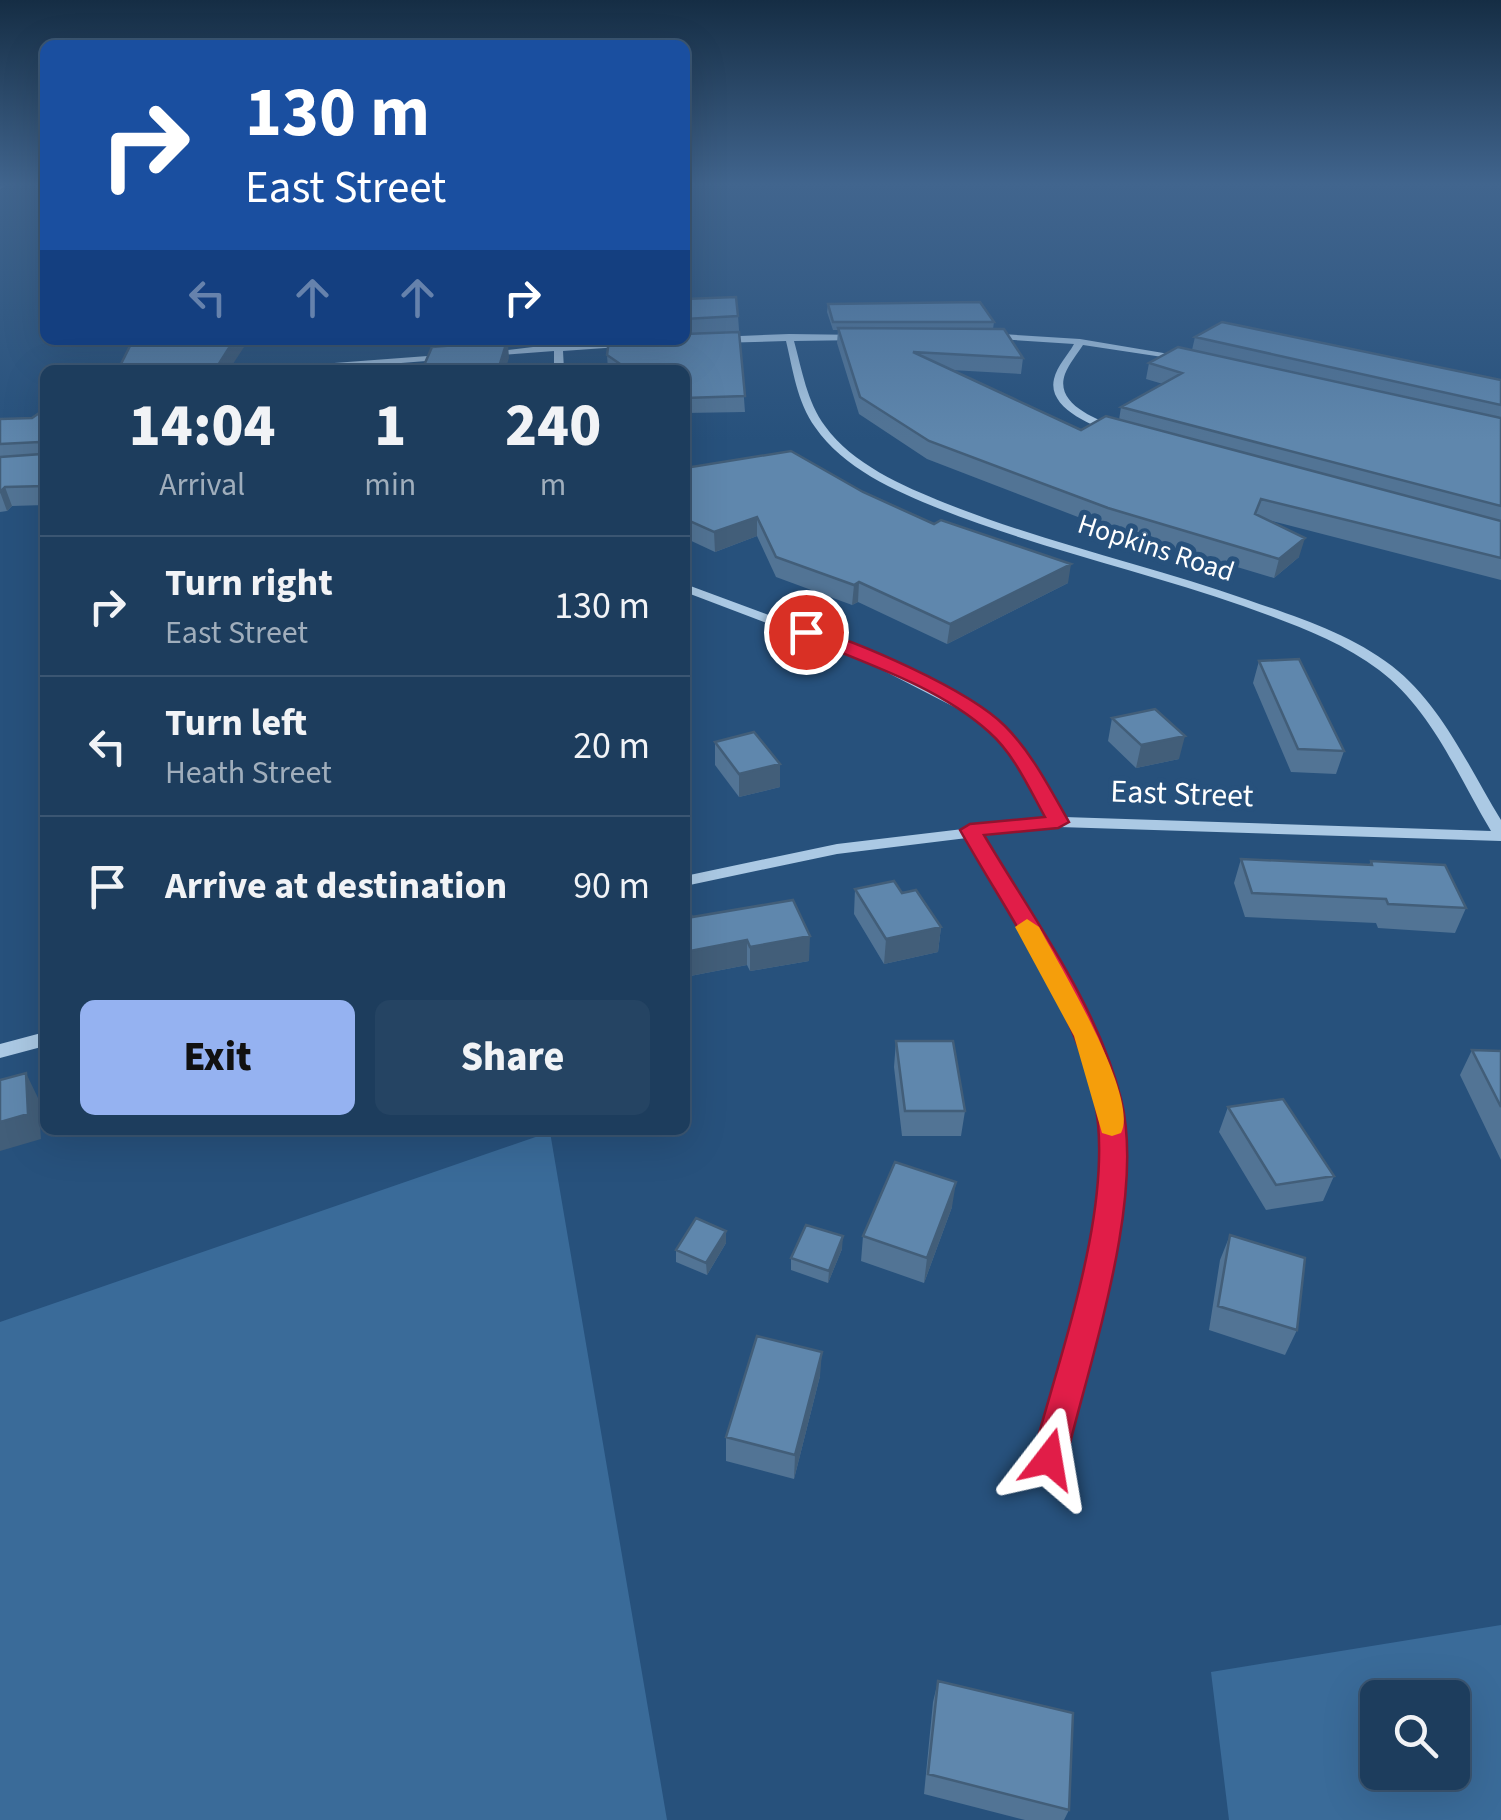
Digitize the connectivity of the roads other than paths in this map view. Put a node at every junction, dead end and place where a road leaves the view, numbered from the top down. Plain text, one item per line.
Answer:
1 (881, 336) edge
2 (972, 336) edge
3 (789, 337) junction
4 (712, 340) edge
5 (1080, 342) junction
6 (596, 345) edge
7 (558, 346) junction
8 (479, 353) edge
9 (459, 355) edge
10 (1193, 359) edge
11 (340, 365) edge
12 (559, 365) edge
13 (1132, 436) edge
14 (690, 590) edge
15 (1058, 822) junction
16 (970, 830) junction
17 (1501, 835) edge
18 (690, 880) edge
19 (40, 1040) edge
20 (0, 1052) edge
21 (1049, 1459) dead end

1 - 3 street
2 - 5 street
3 - 4 street
3 - 17 street, Hopkins Road
5 - 10 street
5 - 13 street
6 - 7 street
7 - 8 street
7 - 12 street
9 - 11 street
14 - 15 street
15 - 16 street, East Street
15 - 17 street, East Street
16 - 18 street, East Street
16 - 21 street
19 - 20 street

